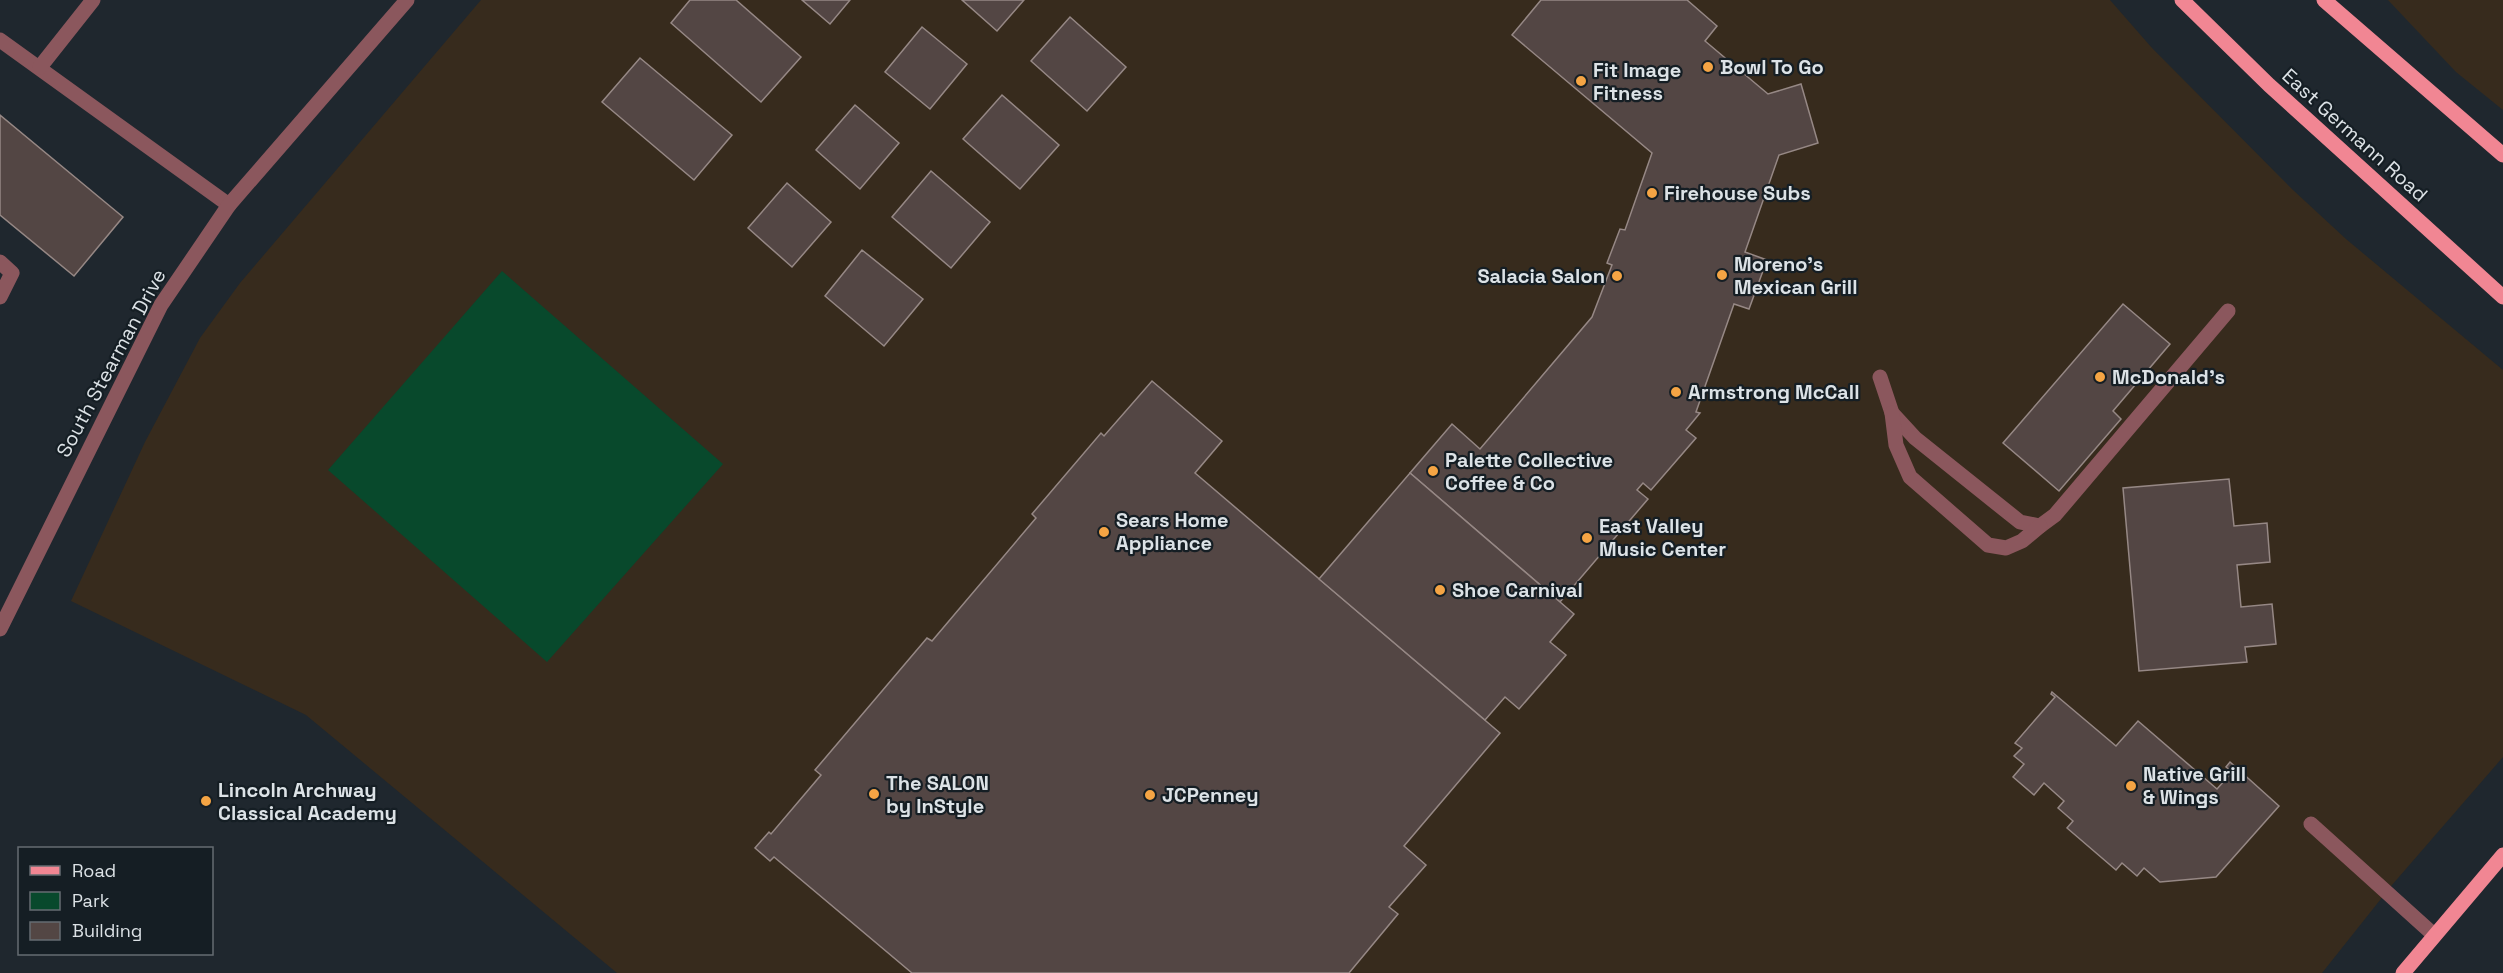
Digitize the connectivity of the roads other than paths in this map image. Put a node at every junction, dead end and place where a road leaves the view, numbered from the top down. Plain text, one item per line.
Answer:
1 (93, 0) edge
2 (407, 0) edge
3 (2182, 0) edge
4 (2324, 0) edge
5 (0, 40) edge
6 (40, 67) junction
7 (2503, 155) edge
8 (229, 205) junction
9 (0, 262) edge
10 (0, 297) edge
11 (2503, 297) edge
12 (2228, 311) dead end
13 (1880, 377) dead end
14 (1892, 413) junction
15 (2040, 526) junction
16 (6, 603) edge
17 (0, 629) edge
18 (2311, 824) dead end
19 (2503, 855) edge
20 (2434, 936) junction
21 (2403, 973) edge

1 - 6 street
2 - 8 street, South Stearman Drive
3 - 11 main road, East Germann Road
4 - 7 main road
5 - 6 street
6 - 8 street
8 - 16 street, South Stearman Drive
9 - 10 street
12 - 15 street
13 - 14 street
14 - 15 street
14 - 15 street
16 - 17 street, South Stearman Drive
18 - 20 street
19 - 20 main road
20 - 21 main road

